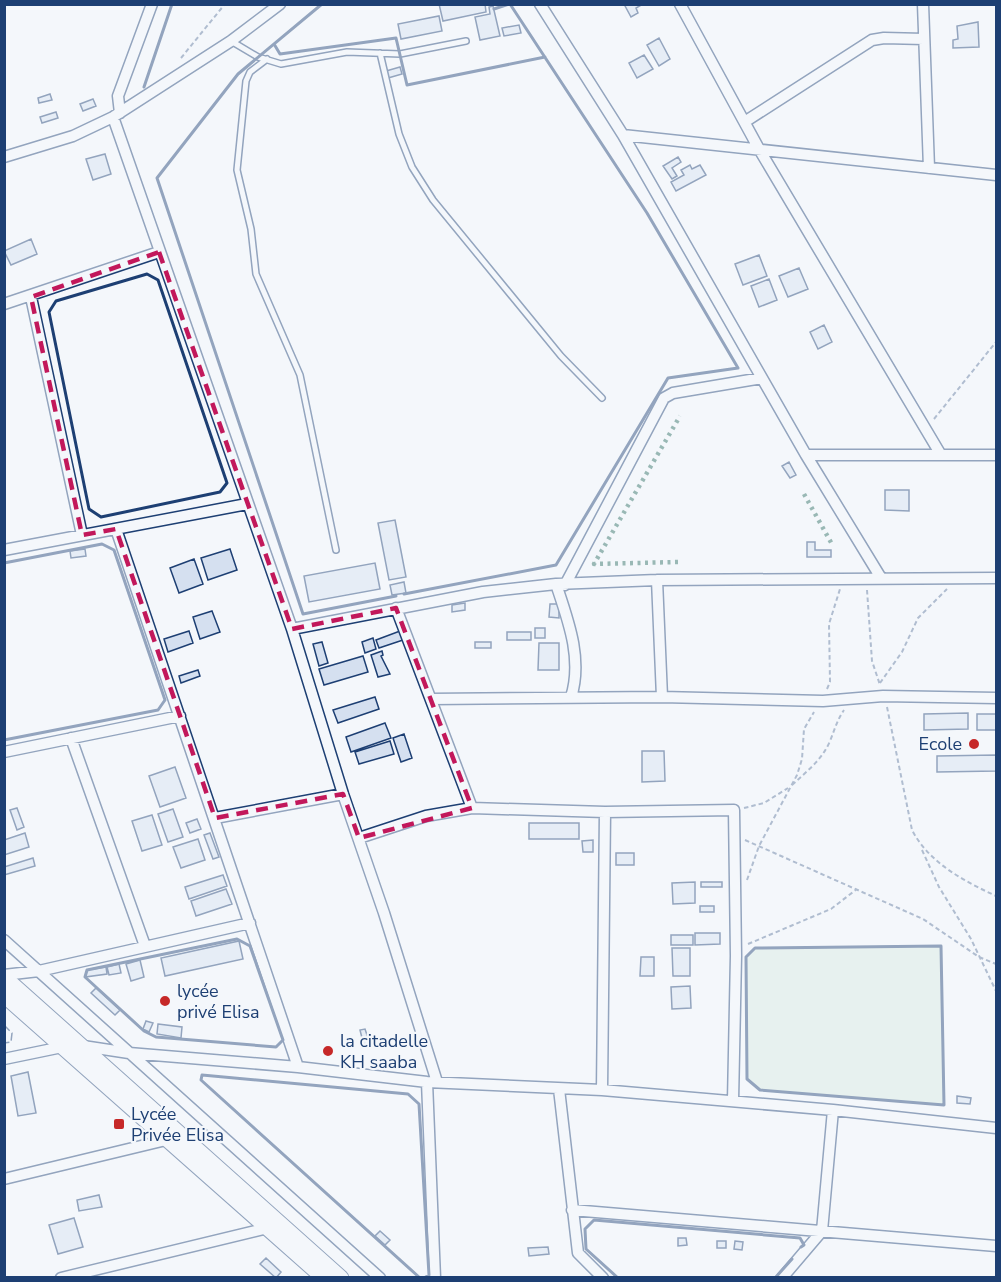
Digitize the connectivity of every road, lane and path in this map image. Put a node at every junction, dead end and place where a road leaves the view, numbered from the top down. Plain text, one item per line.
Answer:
1 (152, 4) edge
2 (280, 4) edge
3 (540, 4) edge
4 (680, 4) edge
5 (923, 4) edge
6 (924, 39) junction
7 (231, 41) junction
8 (466, 41) dead end
9 (380, 53) junction
10 (267, 59) junction
11 (116, 115) junction
12 (746, 121) junction
13 (623, 135) junction
14 (759, 149) junction
15 (4, 157) edge
16 (930, 168) junction
17 (996, 175) edge
18 (159, 252) junction
19 (31, 297) junction
20 (4, 304) edge
21 (996, 342) edge
22 (762, 378) junction
23 (602, 398) dead end
24 (927, 429) junction
25 (806, 455) junction
26 (941, 455) junction
27 (996, 455) edge
28 (247, 504) junction
29 (116, 529) junction
30 (82, 535) junction
31 (4, 550) edge
32 (336, 550) dead end
33 (845, 577) junction
34 (867, 578) junction
35 (881, 578) junction
36 (996, 578) edge
37 (657, 580) junction
38 (561, 584) junction
39 (396, 608) junction
40 (292, 629) junction
41 (662, 696) junction
42 (883, 696) junction
43 (571, 697) junction
44 (996, 698) edge
45 (431, 699) junction
46 (823, 701) junction
47 (180, 716) junction
48 (70, 738) junction
49 (4, 752) edge
50 (343, 795) junction
51 (472, 808) junction
52 (605, 812) junction
53 (215, 818) junction
54 (736, 836) junction
55 (359, 837) junction
56 (759, 846) junction
57 (921, 848) junction
58 (744, 889) dead end
59 (857, 889) junction
60 (996, 896) edge
61 (250, 923) junction
62 (4, 940) edge
63 (145, 946) junction
64 (736, 956) junction
65 (979, 957) junction
66 (996, 964) edge
67 (39, 971) junction
68 (4, 976) edge
69 (996, 991) edge
70 (4, 995) edge
71 (78, 1045) junction
72 (60, 1047) junction
73 (129, 1053) junction
74 (4, 1059) edge
75 (298, 1067) junction
76 (432, 1082) junction
77 (559, 1089) junction
78 (602, 1090) junction
79 (733, 1101) junction
80 (833, 1110) junction
81 (996, 1128) edge
82 (166, 1140) junction
83 (4, 1179) edge
84 (572, 1210) junction
85 (268, 1228) junction
86 (822, 1231) junction
87 (996, 1246) edge
88 (85, 1275) edge
89 (61, 1278) edge
90 (324, 1278) edge
91 (341, 1278) edge
92 (380, 1278) edge
93 (435, 1278) edge
94 (603, 1278) edge
95 (782, 1278) edge

1 - 11 street
2 - 7 street
3 - 13 street
4 - 12 street
5 - 6 street
6 - 12 street
6 - 16 street
7 - 10 lane
7 - 11 street
8 - 9 lane
9 - 10 lane
9 - 23 lane
10 - 32 lane
11 - 15 street
11 - 18 street
12 - 14 street
13 - 14 street
13 - 22 street
14 - 16 street
14 - 24 street
16 - 17 street
18 - 19 street
18 - 28 street
19 - 20 street
19 - 30 street
21 - 24 path
22 - 25 street
22 - 38 street
24 - 26 street
25 - 26 street
25 - 35 street
26 - 27 street
28 - 29 street
28 - 40 street
29 - 30 street
29 - 47 street
30 - 31 street
33 - 34 street
33 - 37 street
33 - 46 path
34 - 35 street
34 - 42 path
35 - 36 street
37 - 38 street
37 - 41 street
38 - 39 street
38 - 43 street
39 - 40 street
39 - 45 street
40 - 50 street
41 - 43 street
41 - 46 street
42 - 44 street
42 - 46 street
42 - 57 path
43 - 45 street
45 - 51 street
46 - 56 path
47 - 48 street
47 - 53 street
48 - 49 street
48 - 63 street
50 - 53 street
50 - 55 street
51 - 52 street
51 - 55 street
52 - 54 street
52 - 78 street
53 - 61 street
54 - 56 path
54 - 64 street
55 - 76 street
56 - 58 path
56 - 59 path
57 - 60 path
57 - 65 path
59 - 64 path
59 - 65 path
61 - 63 street
61 - 75 street
62 - 67 street
63 - 67 street
64 - 79 street
65 - 66 path
65 - 69 path
67 - 68 street
67 - 73 street
68 - 71 street
70 - 72 street
71 - 72 street
71 - 73 street
71 - 91 street
72 - 74 street
72 - 82 street
73 - 75 street
73 - 92 street
75 - 76 street
76 - 77 street
76 - 93 street
77 - 78 street
77 - 84 street
78 - 79 street
79 - 80 street
80 - 81 street
80 - 86 street
82 - 83 street
82 - 85 street
84 - 86 street
84 - 94 street
85 - 88 street
85 - 90 street
86 - 87 street
86 - 95 street
88 - 89 street

